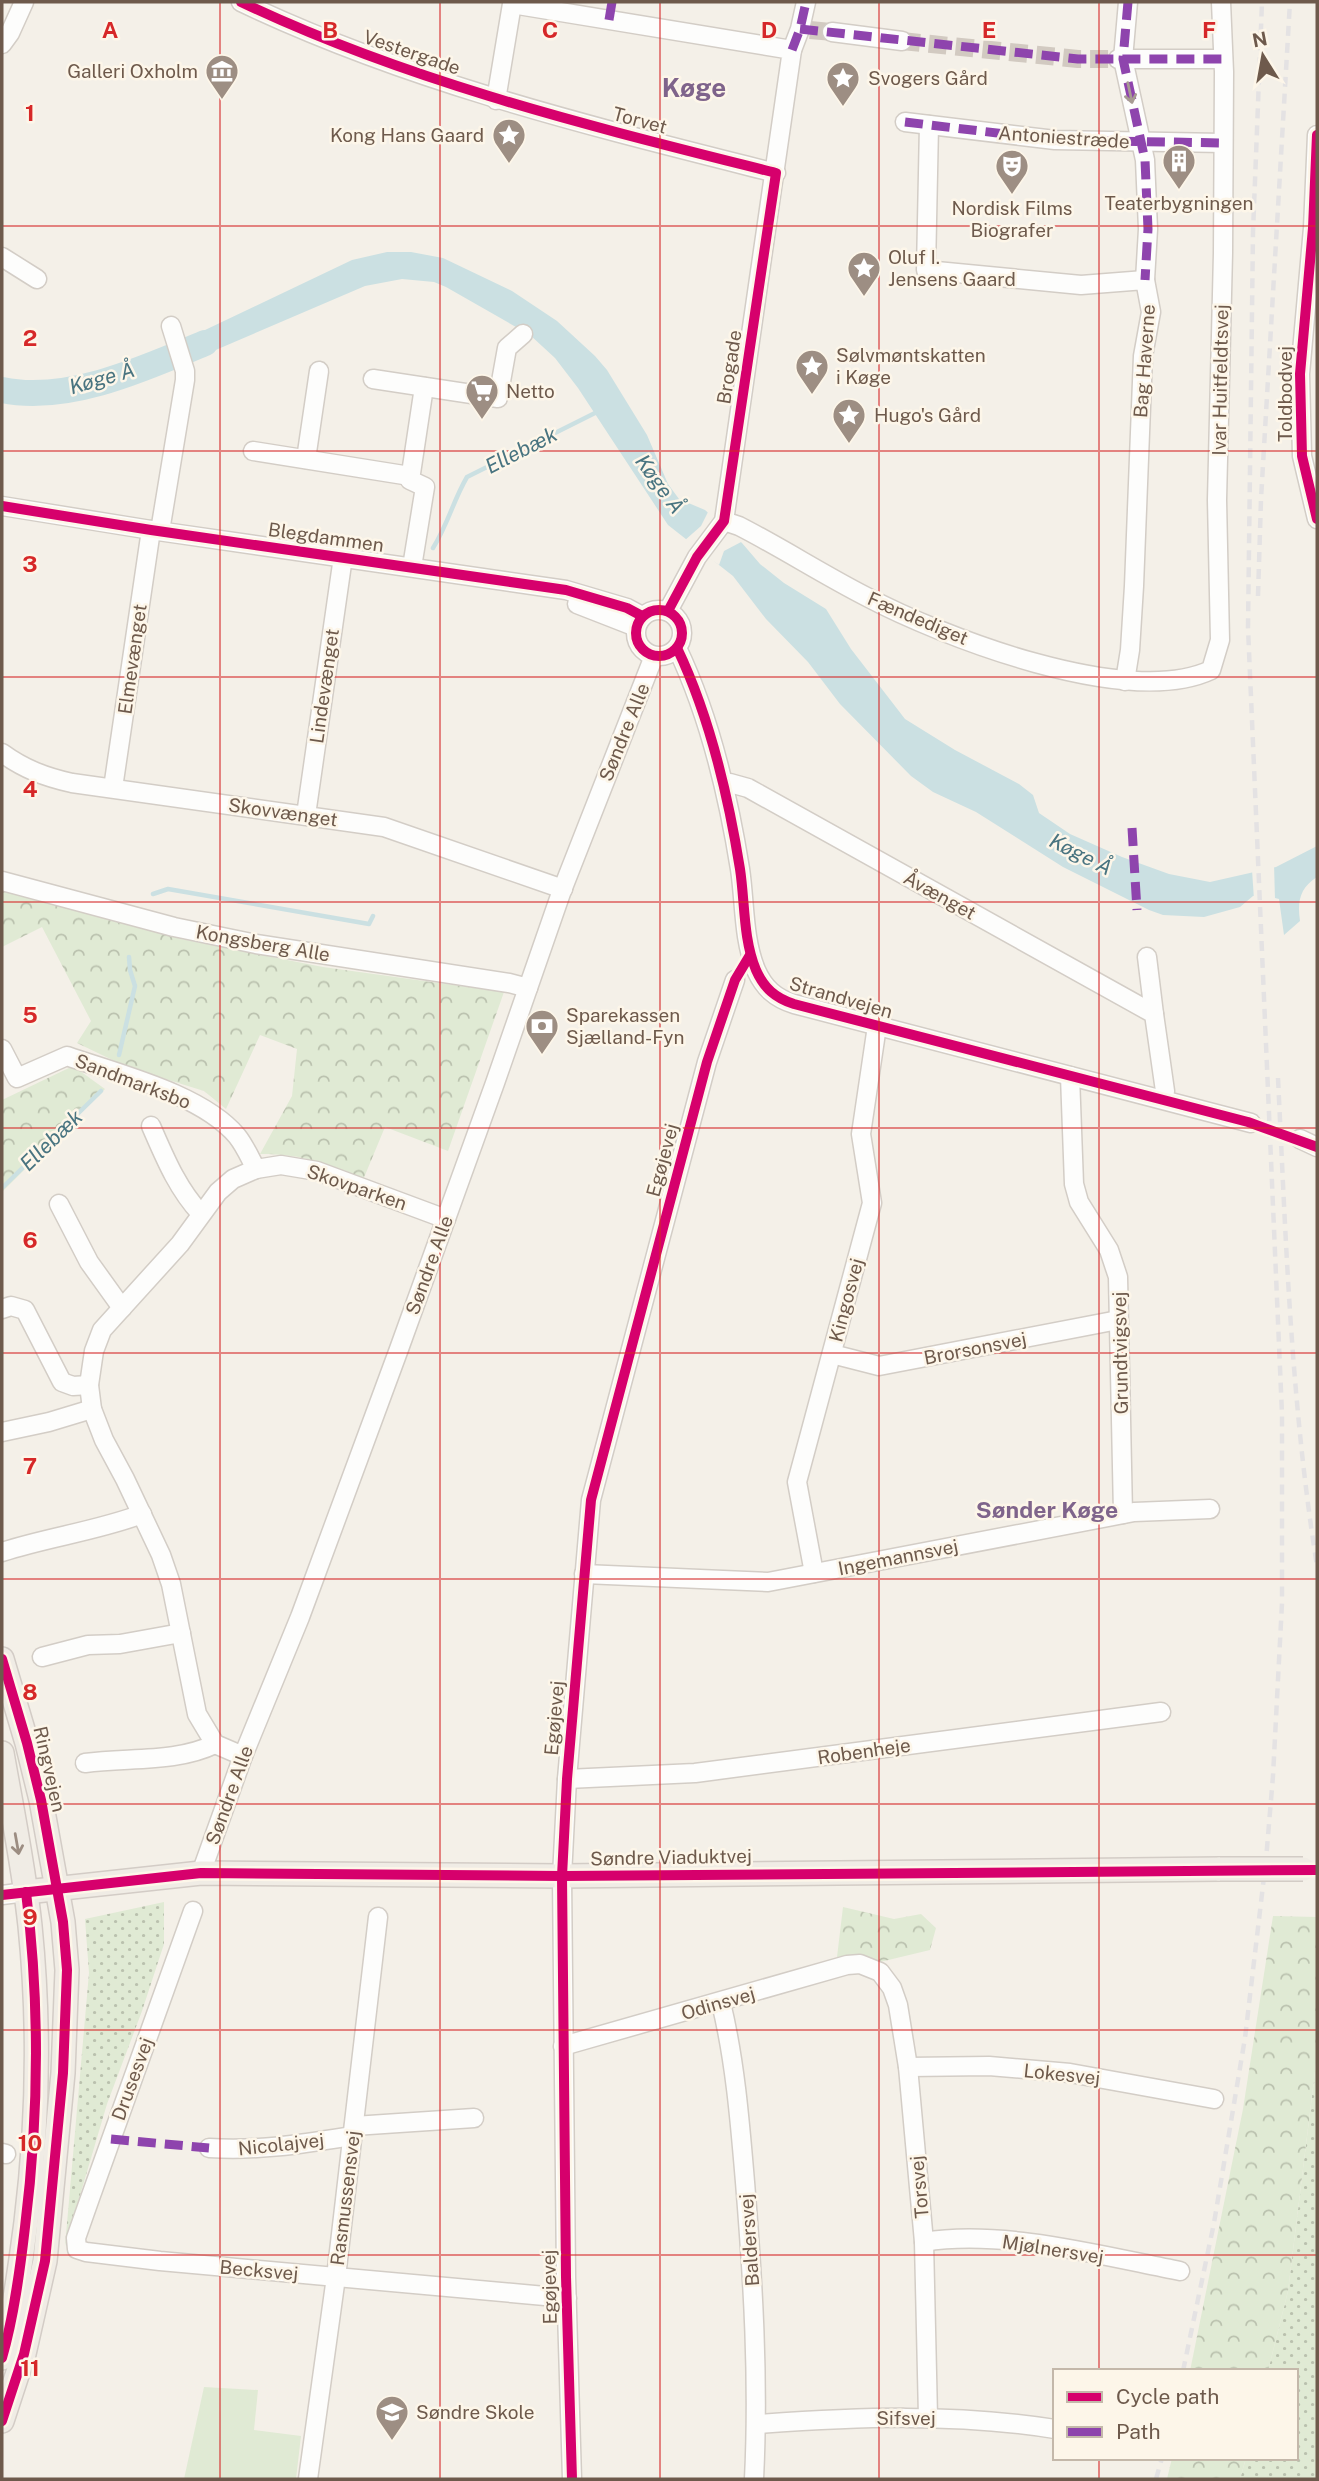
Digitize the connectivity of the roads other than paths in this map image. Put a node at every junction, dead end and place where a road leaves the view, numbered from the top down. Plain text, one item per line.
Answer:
1 (24, 2) edge
2 (241, 2) edge
3 (806, 2) edge
4 (1128, 2) edge
5 (1221, 2) edge
6 (512, 3) edge
7 (610, 11) edge
8 (832, 32) tunnel mouth
9 (902, 41) tunnel mouth
10 (2, 44) edge
11 (792, 50) junction
12 (1120, 59) junction
13 (1223, 59) junction
14 (496, 100) junction
15 (905, 122) dead end
16 (929, 125) junction
17 (1317, 135) edge
18 (1140, 142) junction
19 (1223, 143) junction
20 (776, 173) junction
21 (2, 257) edge
22 (1313, 267) edge
23 (37, 279) dead end
24 (1145, 280) junction
25 (1312, 287) edge
26 (171, 326) dead end
27 (523, 334) dead end
28 (318, 371) dead end
29 (373, 379) dead end
30 (424, 387) junction
31 (253, 451) dead end
32 (306, 459) junction
33 (410, 476) junction
34 (2, 506) edge
35 (1317, 519) edge
36 (723, 521) junction
37 (155, 531) junction
38 (343, 557) junction
39 (412, 567) junction
40 (668, 611) junction
41 (639, 622) junction
42 (677, 648) junction
43 (654, 656) junction
44 (1125, 681) junction
45 (2, 753) edge
46 (724, 784) junction
47 (113, 788) junction
48 (306, 815) junction
49 (2, 881) edge
50 (563, 889) junction
51 (1147, 957) dead end
52 (735, 980) dead end
53 (528, 988) junction
54 (1154, 1014) junction
55 (877, 1026) junction
56 (2, 1049) edge
57 (1070, 1076) junction
58 (1163, 1099) junction
59 (1251, 1122) dead end
60 (151, 1126) dead end
61 (1300, 1139) dead end
62 (1317, 1147) edge
63 (256, 1169) junction
64 (59, 1204) dead end
65 (201, 1214) junction
66 (446, 1219) junction
67 (122, 1308) junction
68 (2, 1309) edge
69 (1118, 1320) junction
70 (832, 1354) junction
71 (89, 1385) junction
72 (92, 1409) junction
73 (2, 1432) edge
74 (1210, 1509) dead end
75 (142, 1514) junction
76 (1123, 1514) junction
77 (2, 1552) edge
78 (814, 1573) junction
79 (584, 1574) junction
80 (181, 1633) junction
81 (42, 1657) dead end
82 (2, 1659) edge
83 (1161, 1712) dead end
84 (215, 1744) junction
85 (2, 1753) edge
86 (243, 1756) junction
87 (85, 1763) dead end
88 (567, 1779) junction
89 (1310, 1869) edge
90 (201, 1873) junction
91 (562, 1876) junction
92 (57, 1888) junction
93 (26, 1892) junction
94 (2, 1895) edge
95 (193, 1911) dead end
96 (378, 1917) dead end
97 (872, 1967) joint
98 (721, 2003) junction
99 (564, 2046) junction
100 (908, 2067) junction
101 (1214, 2099) dead end
102 (474, 2118) dead end
103 (353, 2131) junction
104 (209, 2148) dead end
105 (924, 2242) junction
106 (77, 2249) joint
107 (1180, 2271) dead end
108 (336, 2277) junction
109 (567, 2298) junction
110 (2, 2358) edge
111 (928, 2417) junction
112 (2, 2421) edge
113 (757, 2424) junction
114 (1053, 2429) edge
115 (308, 2479) edge
116 (572, 2479) edge
117 (754, 2479) edge

1 - 10 street
2 - 14 street, Vestergade
3 - 11 street
4 - 12 street
5 - 13 street, Ivar Huitfeldtsvej
6 - 7 street
6 - 14 street
7 - 11 street
8 - 9 street
11 - 20 street
12 - 13 street
12 -> 18 street
13 - 19 street, Ivar Huitfeldtsvej
14 - 20 street, Torvet
15 - 16 street, Antoniestræde
16 - 18 street, Antoniestræde
16 - 24 street, Bag Haverne
17 - 22 street, Toldbodvej
18 - 19 street, Antoniestræde
18 - 24 street
19 - 44 street, Ivar Huitfeldtsvej
20 - 36 street, Brogade
21 - 23 street
22 - 25 street, Toldbodvej
24 - 44 street, Bag Haverne
25 - 35 street, Toldbodvej
26 - 37 street, Elmevænget
27 - 30 street
28 - 32 street
29 - 30 street
30 - 33 street
31 - 32 street
32 - 33 street
33 - 39 street
34 - 37 street, Blegdammen
36 - 40 street, Brogade
36 - 44 street, Fændediget
37 - 38 street, Blegdammen
37 - 47 street, Elmevænget
38 - 39 street, Blegdammen
38 - 48 street, Lindevænget
39 - 41 street, Blegdammen
40 - 41 street
40 - 42 street
41 - 43 street
42 - 43 street
42 - 46 street, Strandvejen
43 - 50 street, Søndre Alle
45 - 47 street, Skovvænget
46 - 54 street, Åvænget
46 - 55 street, Strandvejen
47 - 48 street, Skovvænget
48 - 50 street, Skovvænget
49 - 53 street, Kongsberg Alle
50 - 53 street, Søndre Alle
51 - 54 street
52 - 79 street, Egøjevej
53 - 66 street, Søndre Alle
54 - 58 street
55 - 57 street, Strandvejen
55 - 70 street, Kingosvej
56 - 63 street, Sandmarksbo
57 - 58 street, Strandvejen
57 - 69 street, Grundtvigsvej
58 - 59 street, Strandvejen
60 - 65 street
61 - 62 street
63 - 65 street, Skovparken
63 - 66 street, Skovparken
64 - 67 street
65 - 67 street, Skovparken
66 - 86 street, Søndre Alle
67 - 71 street, Skovparken
68 - 71 street
69 - 70 street, Brorsonsvej
69 - 76 street, Grundtvigsvej
70 - 78 street, Kingosvej
71 - 72 street, Skovparken
72 - 73 street
72 - 75 street, Skovparken
74 - 76 street, Ingemannsvej
75 - 77 street
75 - 80 street, Skovparken
76 - 78 street, Ingemannsvej
78 - 79 street, Ingemannsvej
79 - 88 street, Egøjevej
80 - 81 street
80 - 84 street, Skovparken
82 - 92 main road, Ringvejen
83 - 88 street, Robenheje
84 - 86 street
84 - 87 street
85 -> 93 main road
86 - 90 street, Søndre Alle
88 - 91 street, Egøjevej
89 - 91 main road, Søndre Viaduktvej, bridge
90 - 91 main road, Søndre Viaduktvej
90 - 92 main road, Søndre Viaduktvej
91 - 99 street, Egøjevej
92 - 93 main road, Søndre Viaduktvej
92 - 112 main road, Ringvejen
93 - 94 street
93 - 110 main road
95 - 106 street, Drusesvej
96 - 103 street, Rasmussensvej
97 - 98 street, Odinsvej
97 - 100 street, Torsvej
98 - 99 street, Odinsvej
98 - 113 street, Baldersvej
99 - 109 street, Egøjevej
100 - 101 street, Lokesvej
100 - 105 street, Torsvej
102 - 103 street, Nicolajvej
103 - 104 street, Nicolajvej
103 - 108 street, Rasmussensvej
105 - 107 street, Mjølnersvej
105 - 111 street, Torsvej
106 - 108 street, Becksvej
108 - 109 street, Becksvej
108 - 115 street, Rasmussensvej
109 - 116 street, Egøjevej
111 - 113 street, Sifsvej
111 - 114 street, Sifsvej
113 - 117 street, Baldersvej

